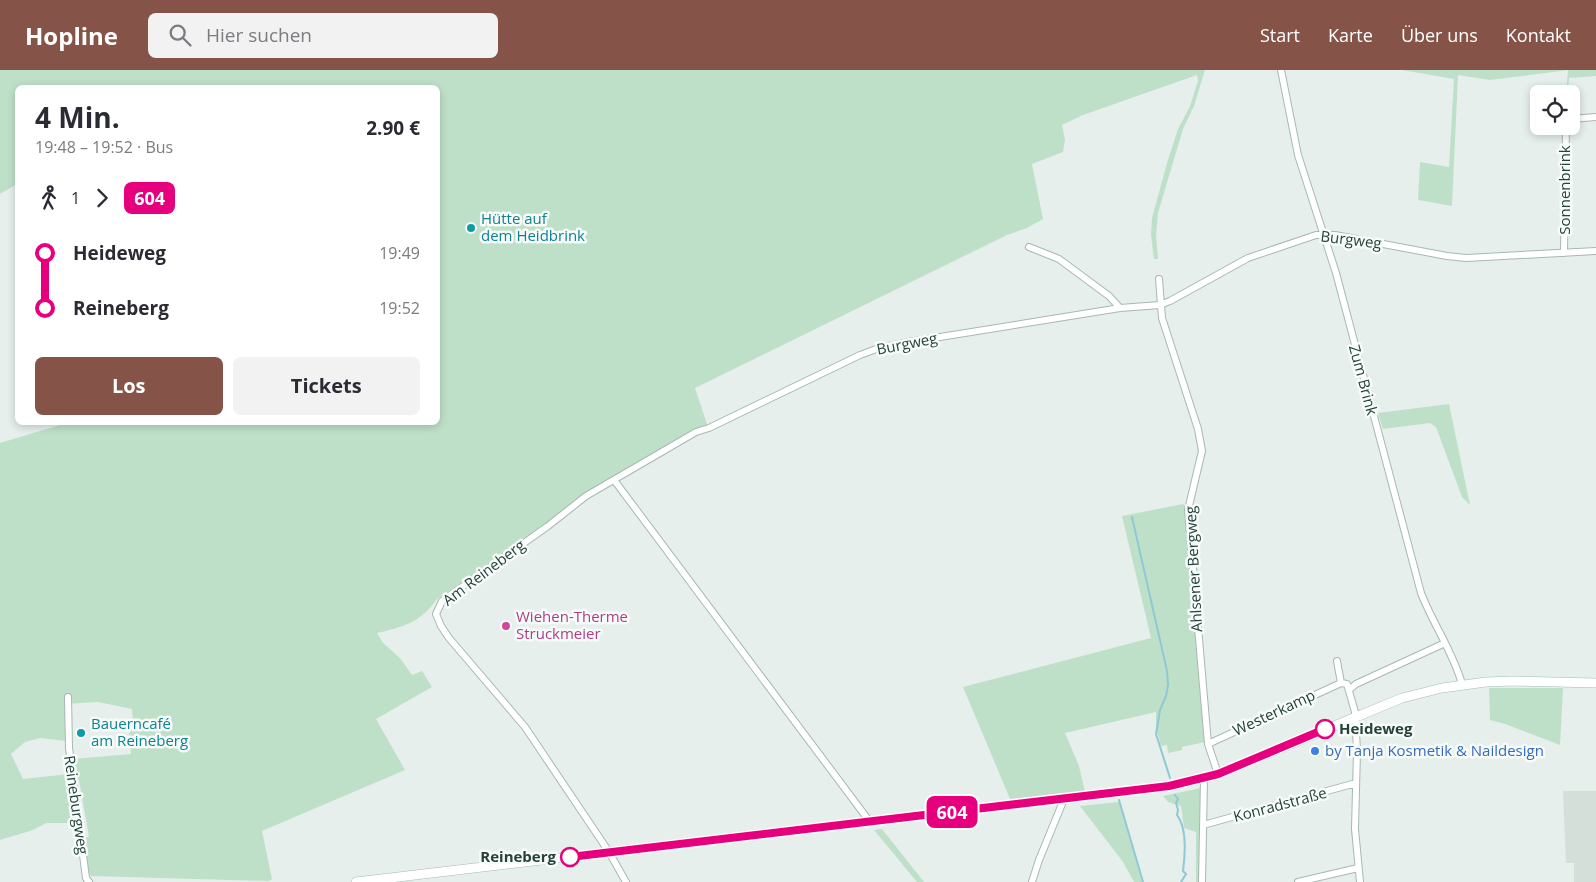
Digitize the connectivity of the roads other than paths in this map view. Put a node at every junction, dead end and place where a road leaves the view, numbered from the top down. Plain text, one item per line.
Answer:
1 (1280, 70) edge
2 (1596, 116) edge
3 (1580, 118) edge
4 (1566, 135) edge
5 (1324, 235) junction
6 (1029, 246) dead end
7 (1596, 251) edge
8 (1564, 253) junction
9 (1159, 279) dead end
10 (1160, 305) junction
11 (1120, 308) junction
12 (709, 428) joint
13 (614, 480) junction
14 (1446, 643) junction
15 (1337, 661) dead end
16 (1341, 683) junction
17 (1596, 683) edge
18 (1462, 684) junction
19 (1350, 689) junction
20 (68, 697) dead end
21 (1354, 717) junction
22 (1208, 744) junction
23 (1218, 774) junction
24 (1204, 779) junction
25 (1356, 784) junction
26 (1064, 799) junction
27 (870, 822) junction
28 (1203, 825) junction
29 (609, 852) junction
30 (1358, 868) junction
31 (89, 882) edge
32 (356, 882) edge
33 (626, 882) edge
34 (1032, 882) edge
35 (1202, 882) edge
36 (1298, 882) edge
37 (1360, 882) edge

1 - 5 street, Zum Brink
2 - 3 street
4 - 8 street, Sonnenbrink
5 - 8 street, Burgweg
5 - 10 street, Burgweg
5 - 14 street, Zum Brink
6 - 11 street
7 - 8 street, Burgweg
9 - 10 street, Ahlsener Bergweg
10 - 11 street, Burgweg
10 - 22 street, Ahlsener Bergweg
11 - 12 street, Burgweg
12 - 13 street, Am Reineberg
13 - 27 street
13 - 29 street, Am Reineberg
14 - 18 street, Zum Brink
14 - 19 street
15 - 16 street
16 - 19 street
16 - 22 street, Westerkamp
17 - 18 main road
18 - 21 main road
19 - 21 street
20 - 31 street, Reineburgweg
21 - 23 main road
21 - 25 street
22 - 23 street, Ahlsener Bergweg
23 - 24 main road
24 - 26 main road
24 - 28 street
25 - 28 street, Konradstraße
25 - 30 street
26 - 27 main road
26 - 34 street
27 - 29 main road
28 - 35 street
29 - 32 main road
29 - 33 street
30 - 36 street
30 - 37 street

